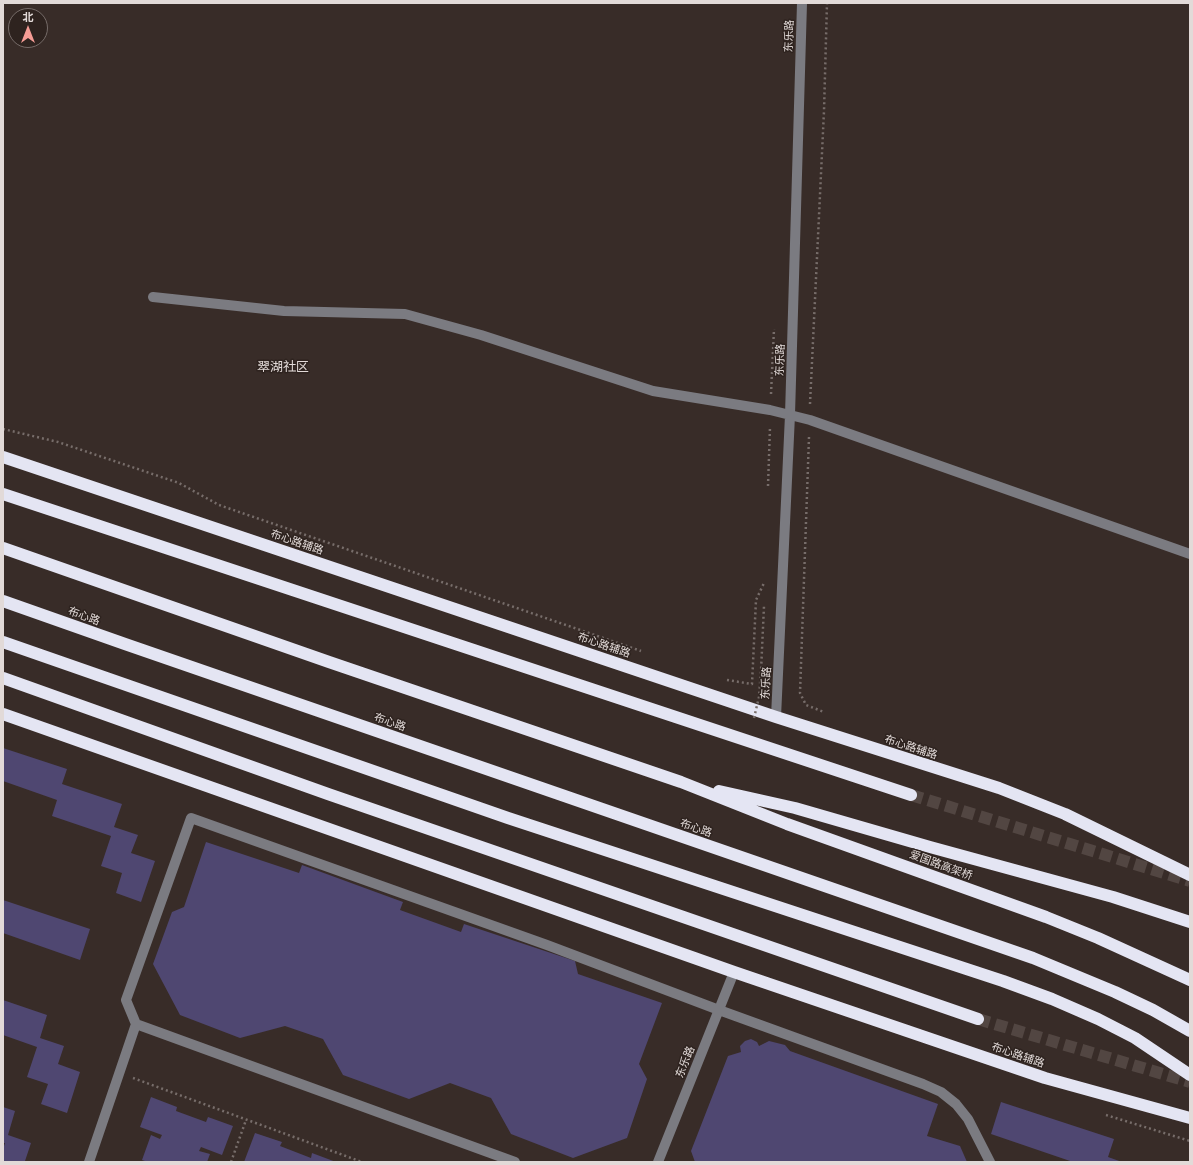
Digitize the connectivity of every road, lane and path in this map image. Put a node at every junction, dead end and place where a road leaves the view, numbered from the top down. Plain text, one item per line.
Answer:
1 (802, 3) edge
2 (827, 3) edge
3 (154, 297) dead end
4 (790, 415) junction
5 (810, 420) junction
6 (3, 429) edge
7 (3, 457) edge
8 (3, 494) edge
9 (3, 548) edge
10 (1190, 554) edge
11 (765, 581) dead end
12 (3, 601) edge
13 (764, 606) dead end
14 (3, 642) edge
15 (642, 651) dead end
16 (802, 666) dead end
17 (3, 678) edge
18 (725, 680) dead end
19 (3, 714) edge
20 (776, 717) junction
21 (754, 718) dead end
22 (681, 782) junction
23 (911, 795) tunnel mouth
24 (1190, 875) edge
25 (1190, 922) edge
26 (734, 972) junction
27 (1190, 980) edge
28 (719, 1010) junction
29 (978, 1019) tunnel mouth
30 (136, 1024) junction
31 (1190, 1031) edge
32 (120, 1073) junction
33 (1190, 1075) edge
34 (1190, 1118) edge
35 (246, 1120) junction
36 (353, 1160) edge
37 (89, 1162) edge
38 (231, 1162) edge
39 (362, 1162) edge
40 (516, 1162) edge
41 (658, 1162) edge
42 (990, 1162) edge

1 - 4 street, 东乐路
2 - 5 path
3 - 4 street
4 - 5 street
4 - 20 street, 东乐路
5 - 10 street
5 - 16 path
6 - 15 path
7 - 20 highway, 布心路辅路
8 - 23 highway
9 - 22 highway
11 - 18 path
12 - 31 highway, 布心路
13 - 21 path, bridge
14 - 33 highway
17 - 29 highway
19 - 26 highway, 布心路辅路
20 - 24 highway, 布心路辅路
22 - 25 highway
22 - 27 highway, 爱国路高架桥
26 - 28 street, 东乐路
26 - 34 highway, 布心路辅路
28 - 30 street
28 - 41 street, 东乐路
28 - 42 street
30 - 32 street
30 - 40 street
32 - 35 path
32 - 37 street
35 - 36 path
35 - 38 path
36 - 39 path

